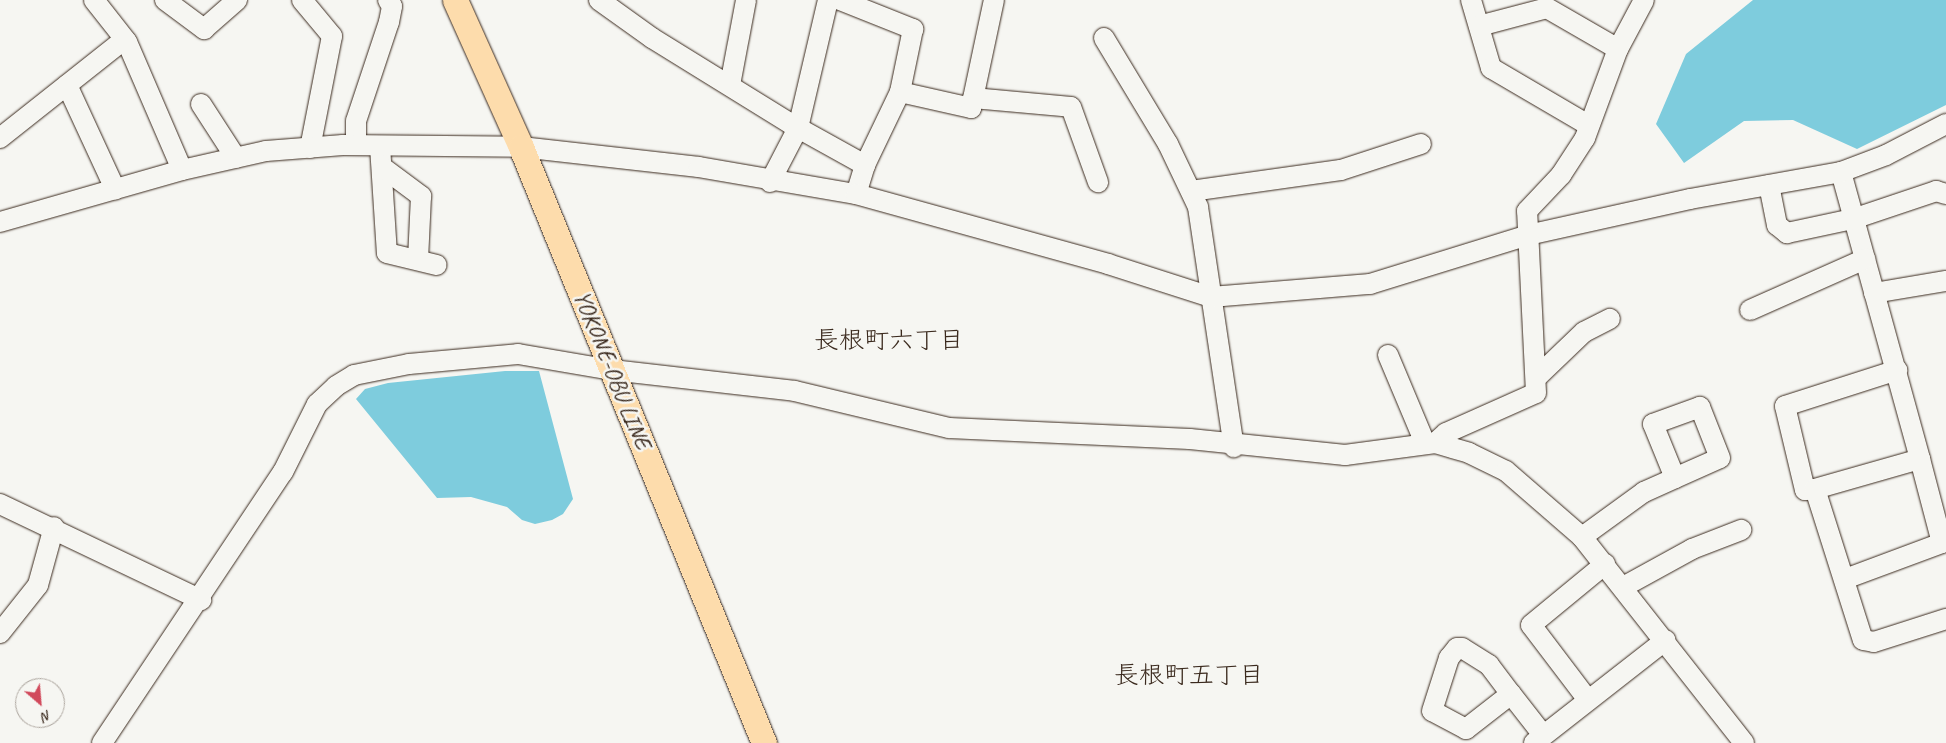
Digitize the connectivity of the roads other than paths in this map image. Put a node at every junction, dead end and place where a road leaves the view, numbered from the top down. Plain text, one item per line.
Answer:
1 (94, 0) edge
2 (165, 0) edge
3 (237, 0) edge
4 (302, 0) edge
5 (388, 0) edge
6 (455, 0) edge
7 (599, 0) edge
8 (746, 0) edge
9 (828, 0) edge
10 (840, 0) edge
11 (994, 0) edge
12 (1471, 0) edge
13 (1644, 0) edge
14 (1479, 26) junction
15 (1104, 38) dead end
16 (125, 39) junction
17 (1618, 49) junction
18 (67, 85) junction
19 (730, 85) junction
20 (900, 92) junction
21 (973, 98) junction
22 (201, 104) dead end
23 (1946, 124) edge
24 (1588, 125) junction
25 (798, 128) junction
26 (0, 138) edge
27 (1420, 144) dead end
28 (356, 145) junction
29 (380, 146) junction
30 (521, 147) junction
31 (310, 148) junction
32 (236, 158) junction
33 (865, 165) junction
34 (382, 167) junction
35 (182, 170) junction
36 (1841, 172) junction
37 (770, 182) junction
38 (1098, 182) dead end
39 (1769, 185) junction
40 (115, 189) junction
41 (1191, 191) junction
42 (856, 194) junction
43 (1946, 194) edge
44 (1853, 219) junction
45 (0, 222) edge
46 (1528, 235) junction
47 (1865, 259) junction
48 (1946, 280) edge
49 (1874, 293) junction
50 (1211, 297) junction
51 (1750, 310) dead end
52 (1610, 319) dead end
53 (1388, 355) dead end
54 (612, 370) junction
55 (1897, 370) junction
56 (1537, 377) junction
57 (1430, 443) junction
58 (1234, 446) junction
59 (1920, 459) junction
60 (1675, 478) dead end
61 (1815, 489) junction
62 (0, 504) edge
63 (1941, 510) edge
64 (54, 527) junction
65 (1741, 530) dead end
66 (1582, 537) junction
67 (1605, 564) junction
68 (1845, 578) junction
69 (1624, 587) junction
70 (201, 600) junction
71 (1946, 619) edge
72 (3, 623) edge
73 (1666, 640) junction
74 (1511, 694) dead end
75 (1588, 700) junction
76 (1539, 739) edge
77 (102, 743) edge
78 (764, 743) edge
79 (1744, 743) edge

1 - 16 street
2 - 3 street
4 - 31 street
5 - 28 street
6 - 30 main road, YOKONE-OBU LINE
7 - 19 street
8 - 19 street
9 - 25 street
10 - 20 street
11 - 21 street
12 - 14 street
13 - 17 street
14 - 17 street
14 - 24 street
15 - 41 street
16 - 18 street
16 - 35 street
17 - 24 street
18 - 26 street
18 - 40 street
19 - 25 street
20 - 21 street
20 - 33 street
21 - 38 street
22 - 32 street
23 - 36 street
24 - 46 street
25 - 33 street
25 - 37 street
27 - 41 street
28 - 29 street
28 - 31 street
29 - 30 street
29 - 34 street
30 - 37 street
30 - 54 main road, YOKONE-OBU LINE
31 - 32 street
32 - 35 street
33 - 42 street
34 - 34 street
35 - 40 street
36 - 39 street
36 - 44 street
37 - 42 street
39 - 44 street
39 - 46 street
40 - 45 street
41 - 50 street
42 - 50 street
43 - 44 street
44 - 47 street
46 - 50 street
46 - 56 street
47 - 49 street
47 - 51 street
48 - 49 street
49 - 55 street
50 - 58 street
52 - 56 street
53 - 57 street
54 - 58 street
54 - 70 street
54 - 78 main road, YOKONE-OBU LINE
55 - 59 street
55 - 61 street
56 - 57 street
57 - 58 street
57 - 66 street
59 - 61 street
59 - 63 street
60 - 66 street
61 - 68 street
62 - 64 street
63 - 68 street
64 - 70 street
64 - 72 street
65 - 69 street
66 - 67 street
67 - 69 street
67 - 75 street
68 - 71 street
69 - 73 street
70 - 77 street
73 - 75 street
73 - 79 street
74 - 76 street
75 - 76 street

